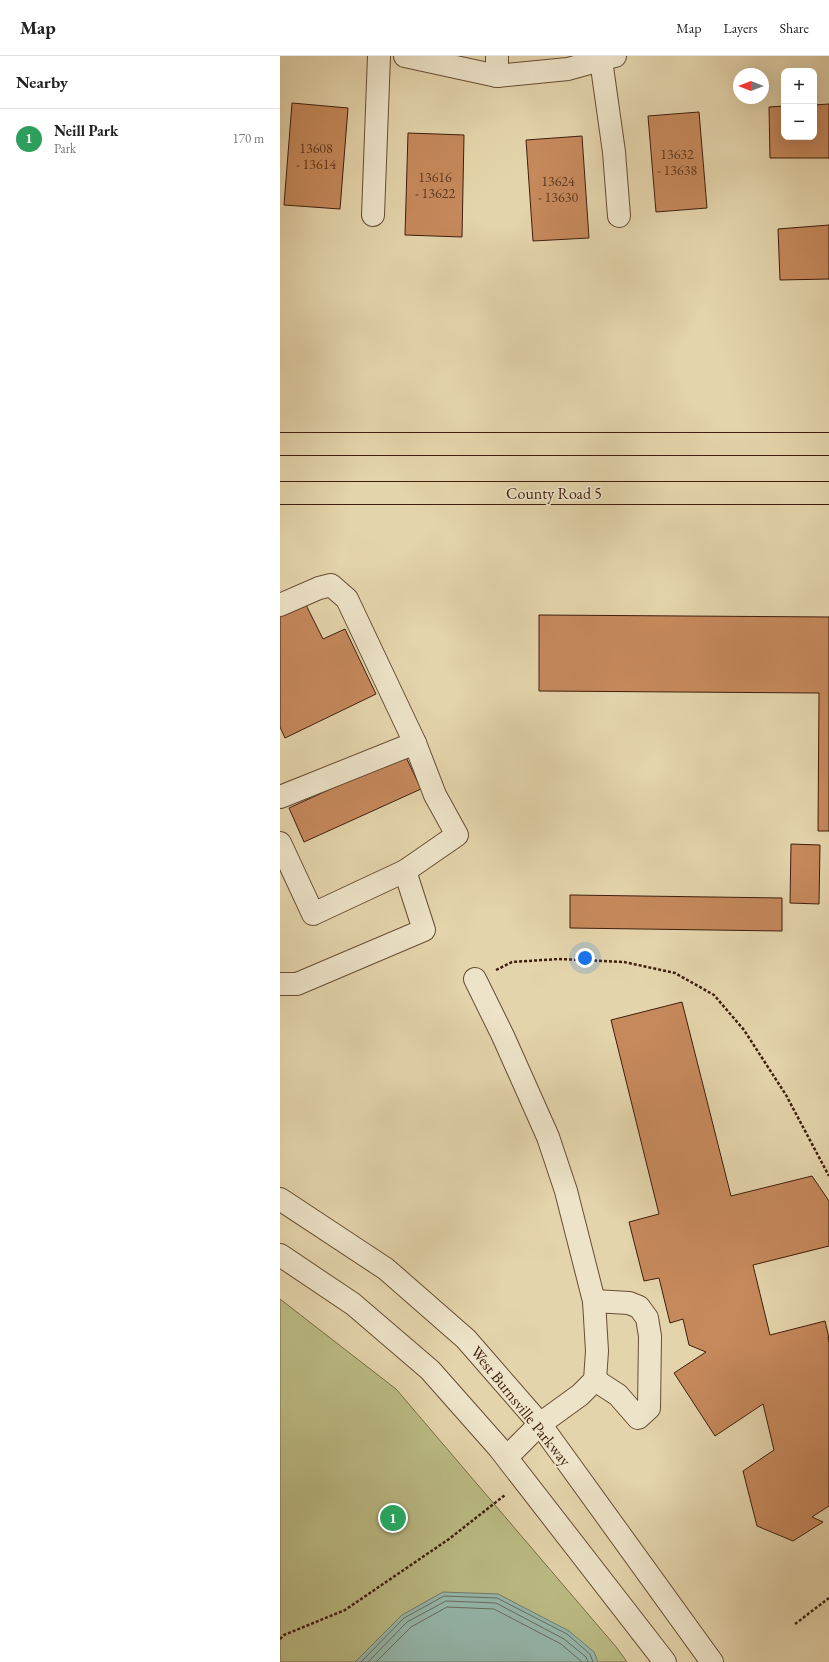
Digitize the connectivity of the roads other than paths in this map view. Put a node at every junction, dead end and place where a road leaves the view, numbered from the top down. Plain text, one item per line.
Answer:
1 (379, 56) edge
2 (405, 56) edge
3 (608, 58) edge
4 (497, 66) edge
5 (373, 215) dead end
6 (619, 216) dead end
7 (280, 444) edge
8 (829, 444) edge
9 (280, 493) edge
10 (829, 493) edge
11 (280, 605) edge
12 (415, 743) junction
13 (280, 797) edge
14 (280, 843) edge
15 (405, 871) junction
16 (475, 979) road end
17 (280, 984) edge
18 (280, 1199) edge
19 (280, 1254) edge
20 (594, 1301) junction
21 (595, 1380) junction
22 (540, 1424) junction
23 (507, 1458) junction
24 (665, 1662) edge
25 (712, 1662) edge

1 - 5 street
2 - 4 street
3 - 4 street
3 - 6 street
7 - 8 main road
9 - 10 main road, County Road 5
11 - 12 street
12 - 13 street
12 - 15 street
14 - 15 street
15 - 17 street
16 - 20 street
18 - 22 street, West Burnsville Parkway
19 - 23 street
20 - 21 street
20 - 21 street
21 - 22 street
22 - 23 street
22 - 25 street, West Burnsville Parkway
23 - 24 street

